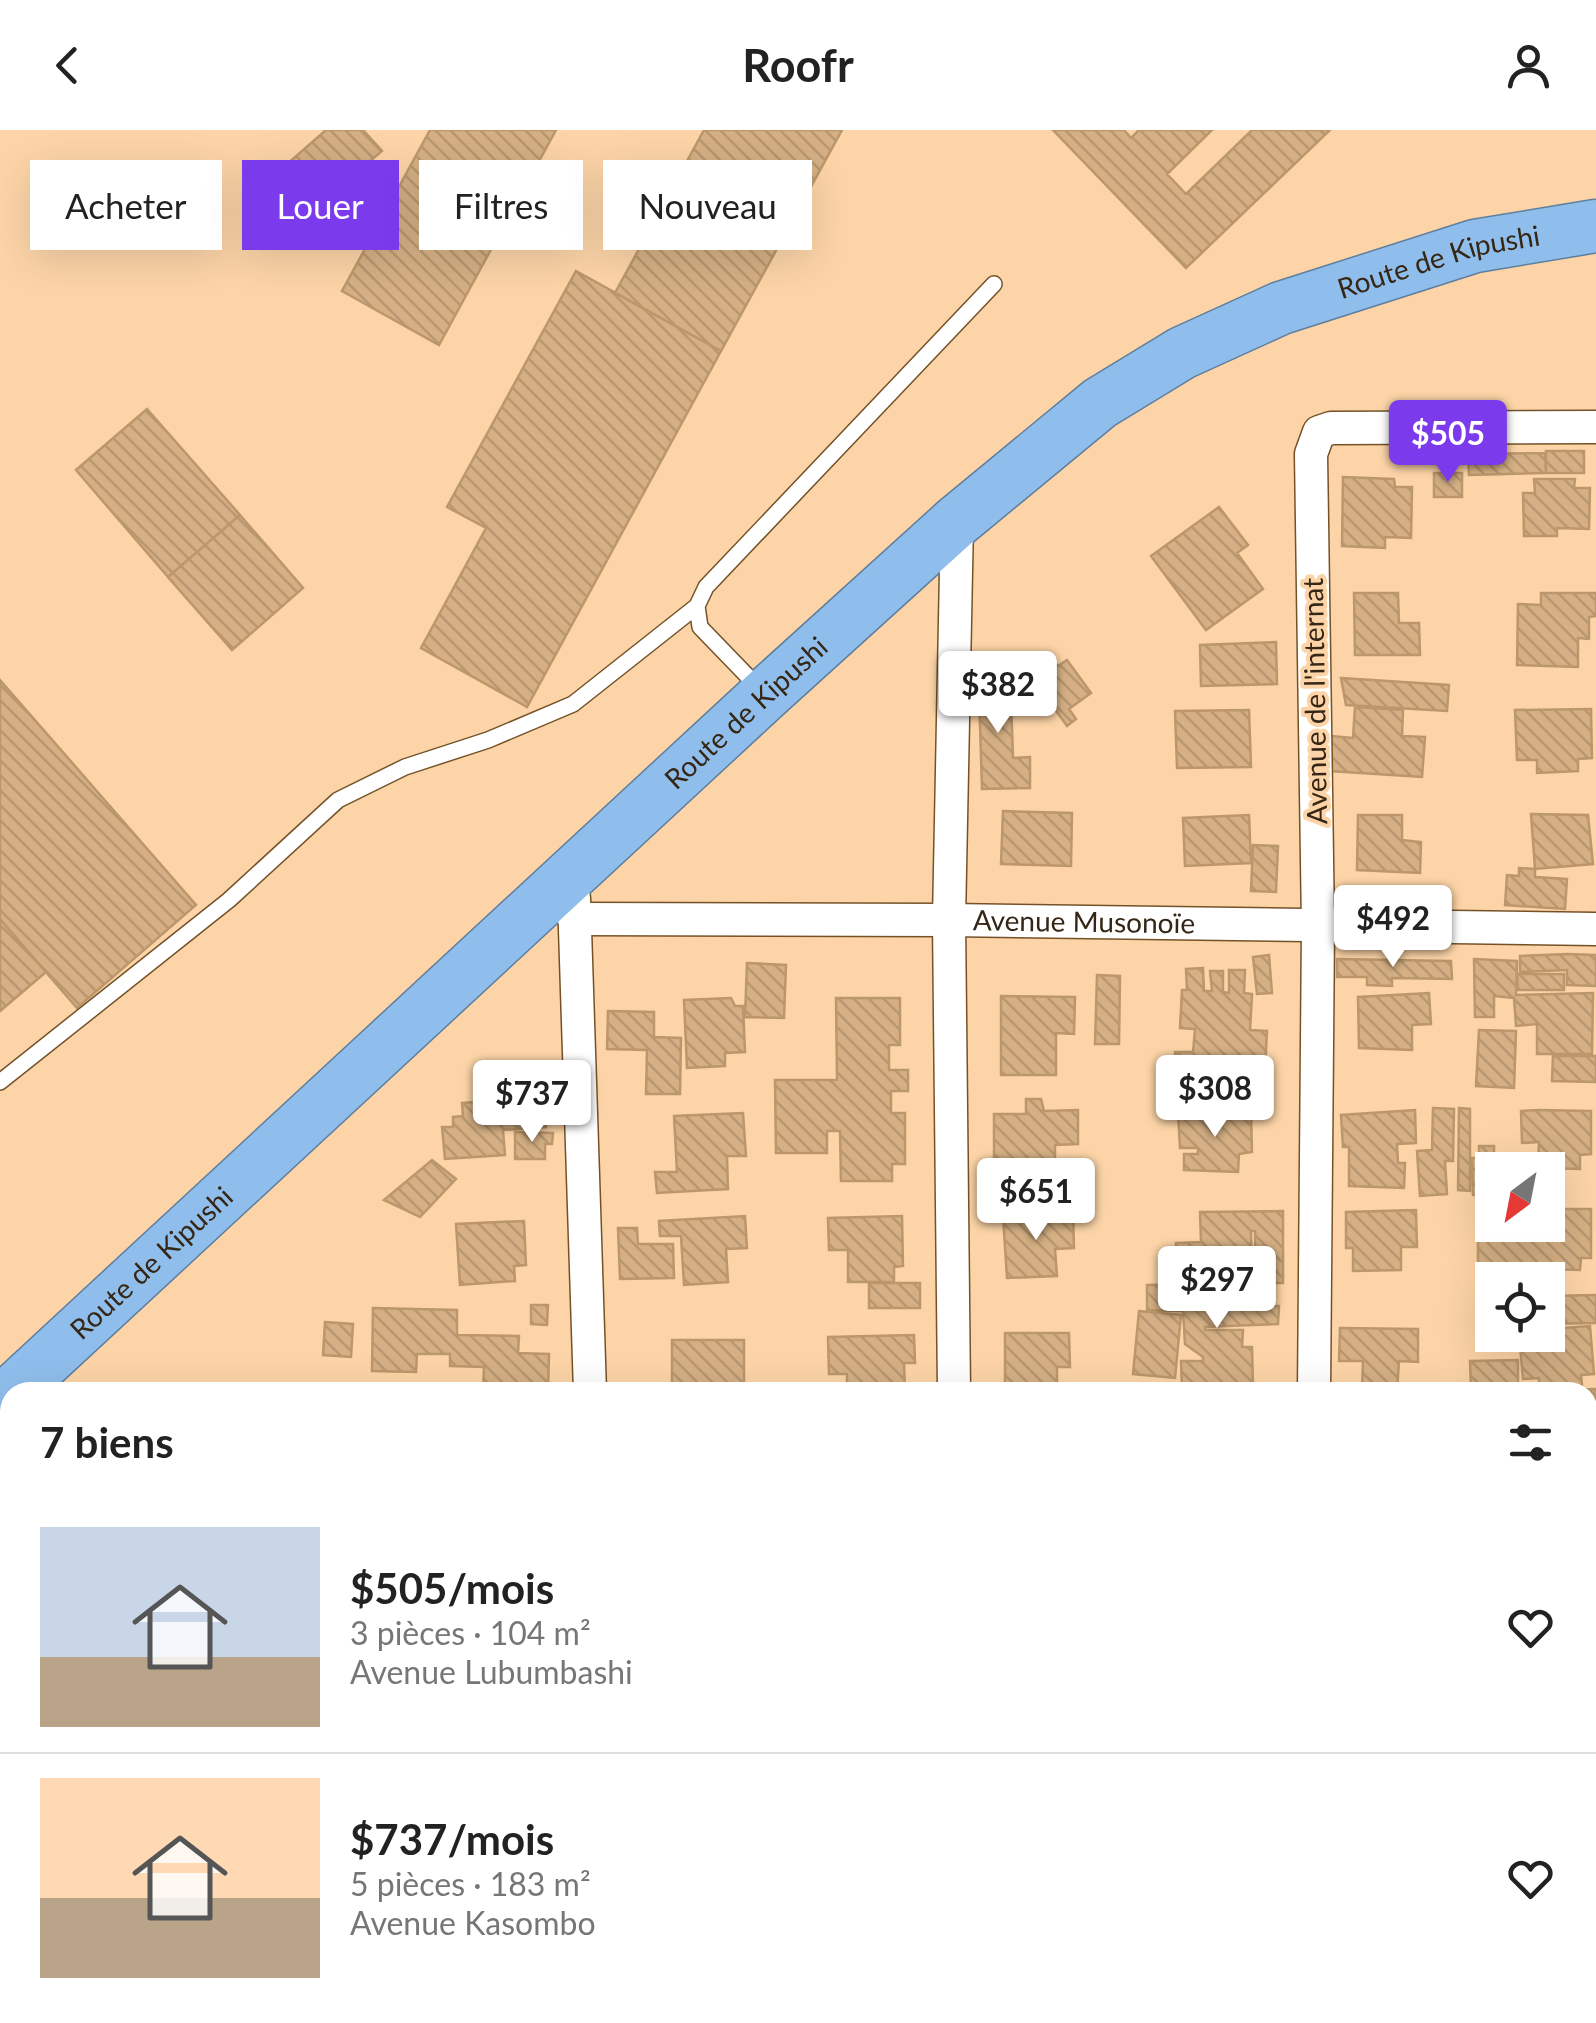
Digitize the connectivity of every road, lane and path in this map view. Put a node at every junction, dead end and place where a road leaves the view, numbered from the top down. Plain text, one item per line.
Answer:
1 (1596, 226) edge
2 (994, 284) dead end
3 (1596, 427) edge
4 (957, 522) junction
5 (697, 606) junction
6 (765, 694) junction
7 (574, 896) junction
8 (949, 920) junction
9 (1318, 927) junction
10 (1596, 929) edge
11 (0, 1082) edge
12 (25, 1382) edge
13 (590, 1382) edge
14 (954, 1382) edge
15 (1314, 1382) edge

1 - 4 highway, Route de Kipushi
2 - 5 lane
3 - 9 street, Avenue de l'internat
4 - 6 highway, Route de Kipushi
4 - 8 street
5 - 6 lane
5 - 11 lane
6 - 7 highway, Route de Kipushi
7 - 8 street, Avenue Musonoïe
7 - 12 highway, Route de Kipushi
7 - 13 street
8 - 9 street, Avenue Musonoïe
8 - 14 street
9 - 10 street, Avenue Musonoïe
9 - 15 street, Avenue de l'internat

